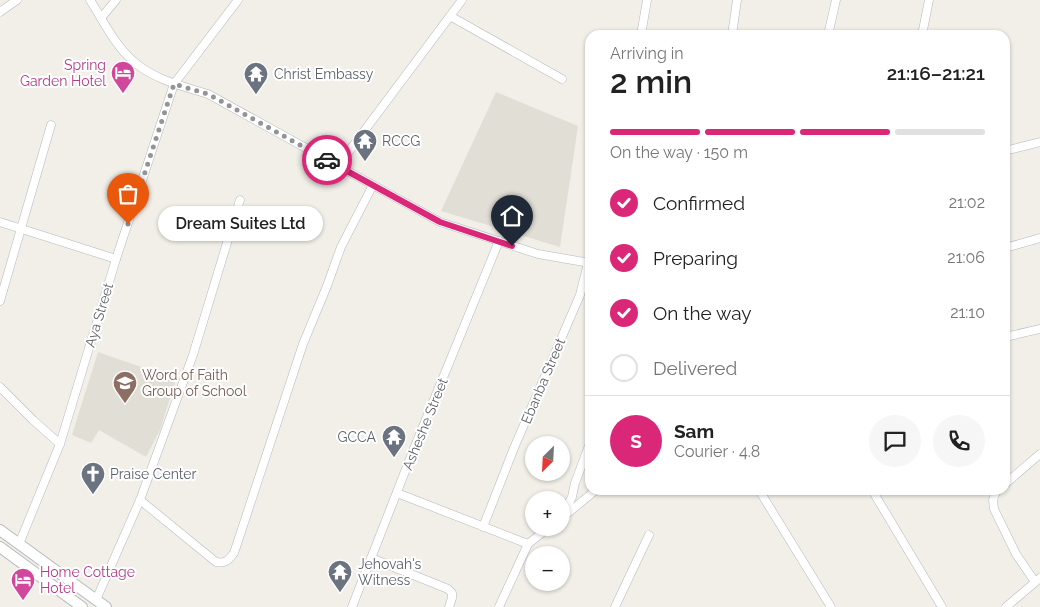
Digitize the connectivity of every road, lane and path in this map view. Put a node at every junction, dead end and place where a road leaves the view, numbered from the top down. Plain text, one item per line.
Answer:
1 (17, 0) edge
2 (90, 0) edge
3 (116, 0) edge
4 (238, 0) edge
5 (462, 0) edge
6 (647, 0) edge
7 (737, 0) edge
8 (836, 0) edge
9 (929, 0) edge
10 (0, 12) edge
11 (450, 16) junction
12 (101, 18) junction
13 (642, 30) edge
14 (733, 30) edge
15 (829, 30) edge
16 (923, 30) edge
17 (562, 79) dead end
18 (174, 84) junction
19 (51, 125) dead end
20 (1040, 142) edge
21 (1010, 150) edge
22 (338, 166) junction
23 (372, 185) junction
24 (240, 200) dead end
25 (0, 222) edge
26 (20, 229) junction
27 (1040, 238) edge
28 (499, 242) junction
29 (1010, 247) edge
30 (116, 258) junction
31 (585, 262) edge
32 (585, 277) edge
33 (0, 302) edge
34 (1040, 329) edge
35 (1010, 336) edge
36 (0, 387) edge
37 (60, 444) junction
38 (1040, 454) edge
39 (585, 456) edge
40 (1010, 480) edge
41 (397, 493) junction
42 (590, 495) edge
43 (762, 495) edge
44 (875, 495) edge
45 (995, 495) edge
46 (140, 500) junction
47 (570, 500) edge
48 (570, 511) edge
49 (483, 527) junction
50 (0, 530) edge
51 (649, 535) dead end
52 (538, 536) edge
53 (20, 544) junction
54 (528, 544) junction
55 (0, 548) edge
56 (371, 558) junction
57 (1037, 580) edge
58 (96, 600) junction
59 (938, 606) edge
60 (82, 607) edge
61 (106, 607) edge
62 (352, 607) edge
63 (449, 607) edge
64 (499, 607) edge
65 (615, 607) edge
66 (831, 607) edge
67 (1006, 607) edge

1 - 10 street
2 - 12 street
3 - 12 street
4 - 18 street, Aya Street
5 - 11 street
6 - 13 street
7 - 14 street
8 - 15 street
9 - 16 street
11 - 17 street
11 - 22 street
12 - 18 street
18 - 22 street
18 - 30 street, Aya Street
19 - 26 street
20 - 21 street
22 - 23 street
23 - 28 street
23 - 46 street
24 - 46 street
25 - 26 street
26 - 30 street
26 - 33 street
27 - 29 street
28 - 31 street
28 - 41 street, Asheshe Street
30 - 37 street, Aya Street
32 - 49 street, Ebanba Street
34 - 35 street
36 - 37 street
37 - 53 street, Aya Street
38 - 40 street
39 - 47 street
41 - 49 street
41 - 56 street, Asheshe Street
42 - 48 street
43 - 66 street
44 - 59 street
45 - 57 street
46 - 58 street
49 - 54 street
50 - 53 main road
51 - 65 street
52 - 54 street
53 - 58 main road
54 - 64 street
55 - 60 main road
56 - 62 street, Asheshe Street
56 - 63 street
57 - 67 street
58 - 61 main road

